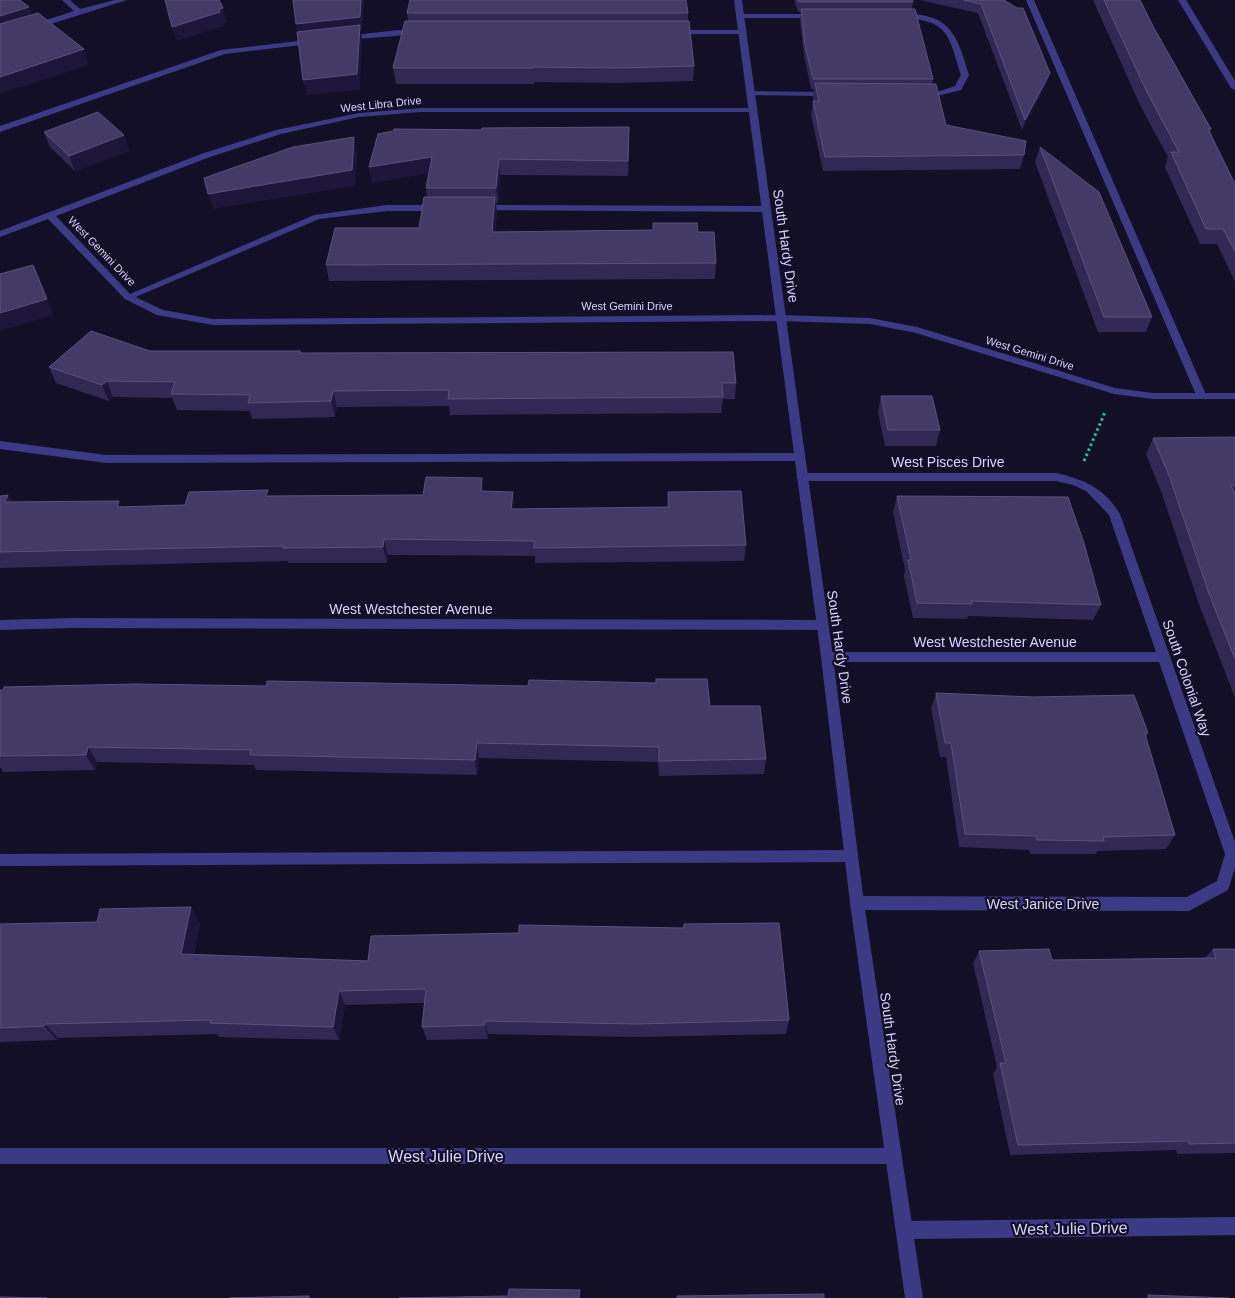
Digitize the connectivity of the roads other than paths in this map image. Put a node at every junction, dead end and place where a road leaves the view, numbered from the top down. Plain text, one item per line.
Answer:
1 (66, 0) edge
2 (123, 0) edge
3 (738, 0) edge
4 (1030, 0) edge
5 (1182, 0) edge
6 (79, 12) junction
7 (740, 16) junction
8 (828, 16) edge
9 (895, 16) edge
10 (429, 32) edge
11 (668, 32) edge
12 (742, 32) junction
13 (0, 38) edge
14 (341, 39) edge
15 (321, 41) edge
16 (1235, 88) edge
17 (751, 93) junction
18 (841, 94) edge
19 (908, 94) edge
20 (754, 110) junction
21 (0, 128) edge
22 (447, 208) edge
23 (467, 208) edge
24 (766, 209) junction
25 (50, 214) junction
26 (0, 234) edge
27 (128, 296) junction
28 (780, 318) junction
29 (1235, 396) edge
30 (1202, 397) junction
31 (0, 446) edge
32 (799, 457) junction
33 (802, 477) junction
34 (1092, 487) joint
35 (0, 625) edge
36 (822, 625) junction
37 (826, 657) junction
38 (1164, 657) junction
39 (851, 856) junction
40 (0, 860) edge
41 (1223, 885) joint
42 (857, 903) junction
43 (0, 1156) edge
44 (893, 1156) junction
45 (1235, 1226) edge
46 (905, 1230) junction
47 (914, 1298) edge

1 - 6 street
2 - 6 street
3 - 7 street, South Hardy Drive
4 - 30 street
5 - 16 street
6 - 13 street
7 - 8 street
7 - 12 street, South Hardy Drive
9 - 19 street
10 - 14 street
11 - 12 street
12 - 17 street, South Hardy Drive
15 - 21 street
17 - 18 street
17 - 20 street, South Hardy Drive
20 - 24 street, South Hardy Drive
20 - 25 street, West Libra Drive
22 - 27 street
23 - 24 street
24 - 28 street, South Hardy Drive
25 - 26 street, West Libra Drive
25 - 27 street, West Gemini Drive
27 - 28 street, West Gemini Drive
28 - 30 street, West Gemini Drive
28 - 32 street, South Hardy Drive
29 - 30 street, West Gemini Drive
31 - 32 street
32 - 33 street, South Hardy Drive
33 - 34 street, West Pisces Drive
33 - 36 street, South Hardy Drive
34 - 38 street, South Colonial Way
35 - 36 street, West Westchester Avenue
36 - 37 street, South Hardy Drive
37 - 38 street, West Westchester Avenue
37 - 39 street, South Hardy Drive
38 - 41 street, South Colonial Way
39 - 40 street
39 - 42 street, South Hardy Drive
41 - 42 street, West Janice Drive
42 - 44 street, South Hardy Drive
43 - 44 street, West Julie Drive
44 - 46 street, South Hardy Drive
45 - 46 street, West Julie Drive
46 - 47 street, South Hardy Drive

